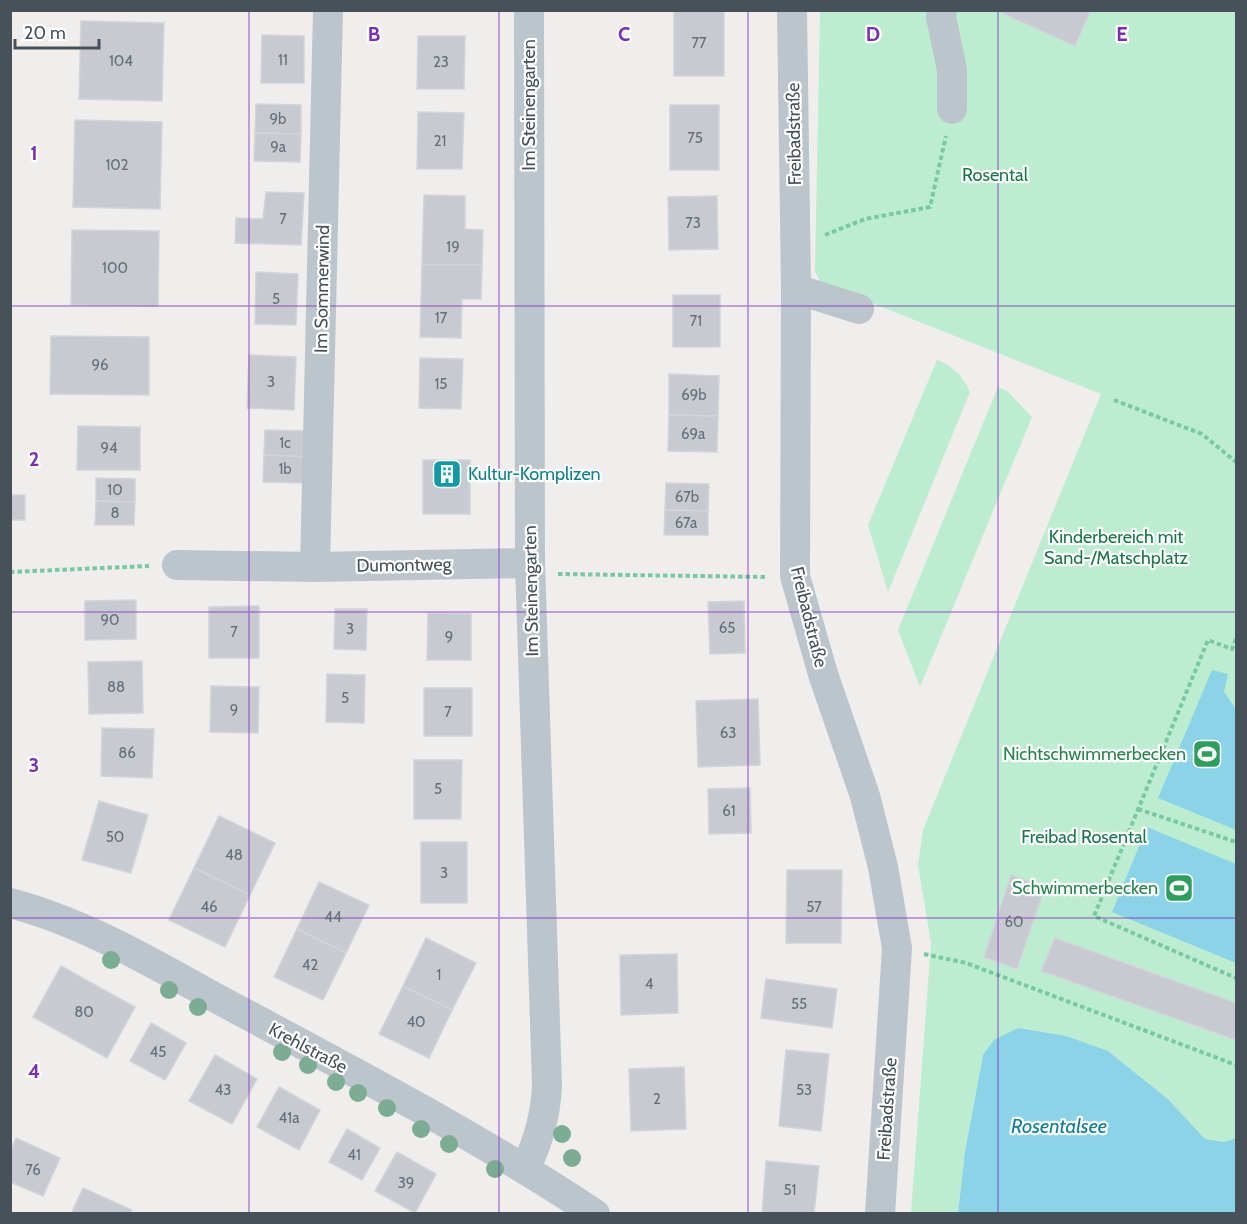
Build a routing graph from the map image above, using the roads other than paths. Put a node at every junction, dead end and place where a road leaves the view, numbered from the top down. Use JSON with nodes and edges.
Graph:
{"nodes":[{"id":1,"x":328,"y":10,"type":"edge"},
{"id":2,"x":529,"y":10,"type":"edge"},
{"id":3,"x":792,"y":10,"type":"edge"},
{"id":4,"x":942,"y":10,"type":"edge"},
{"id":5,"x":952,"y":109,"type":"road end"},
{"id":6,"x":796,"y":289,"type":"junction"},
{"id":7,"x":859,"y":309,"type":"dead end"},
{"id":8,"x":530,"y":563,"type":"junction"},
{"id":9,"x":177,"y":565,"type":"road end"},
{"id":10,"x":315,"y":567,"type":"junction"},
{"id":11,"x":10,"y":903,"type":"edge"},
{"id":12,"x":525,"y":1167,"type":"junction"},
{"id":13,"x":595,"y":1214,"type":"edge"},
{"id":14,"x":880,"y":1214,"type":"edge"}],
"edges":[{"from":1,"to":10,"type":"street","name":"Im Sommerwind"},
{"from":2,"to":8,"type":"street","name":"Im Steinengarten"},
{"from":3,"to":6,"type":"street","name":"Freibadstraße"},
{"from":4,"to":5,"type":"street"},
{"from":6,"to":7,"type":"street"},
{"from":6,"to":14,"type":"street","name":"Freibadstraße"},
{"from":8,"to":10,"type":"street","name":"Dumontweg"},
{"from":8,"to":12,"type":"street","name":"Im Steinengarten"},
{"from":9,"to":10,"type":"street","name":"Dumontweg"},
{"from":11,"to":12,"type":"street","name":"Krehlstraße"},
{"from":12,"to":13,"type":"street","name":"Krehlstraße"}]}
